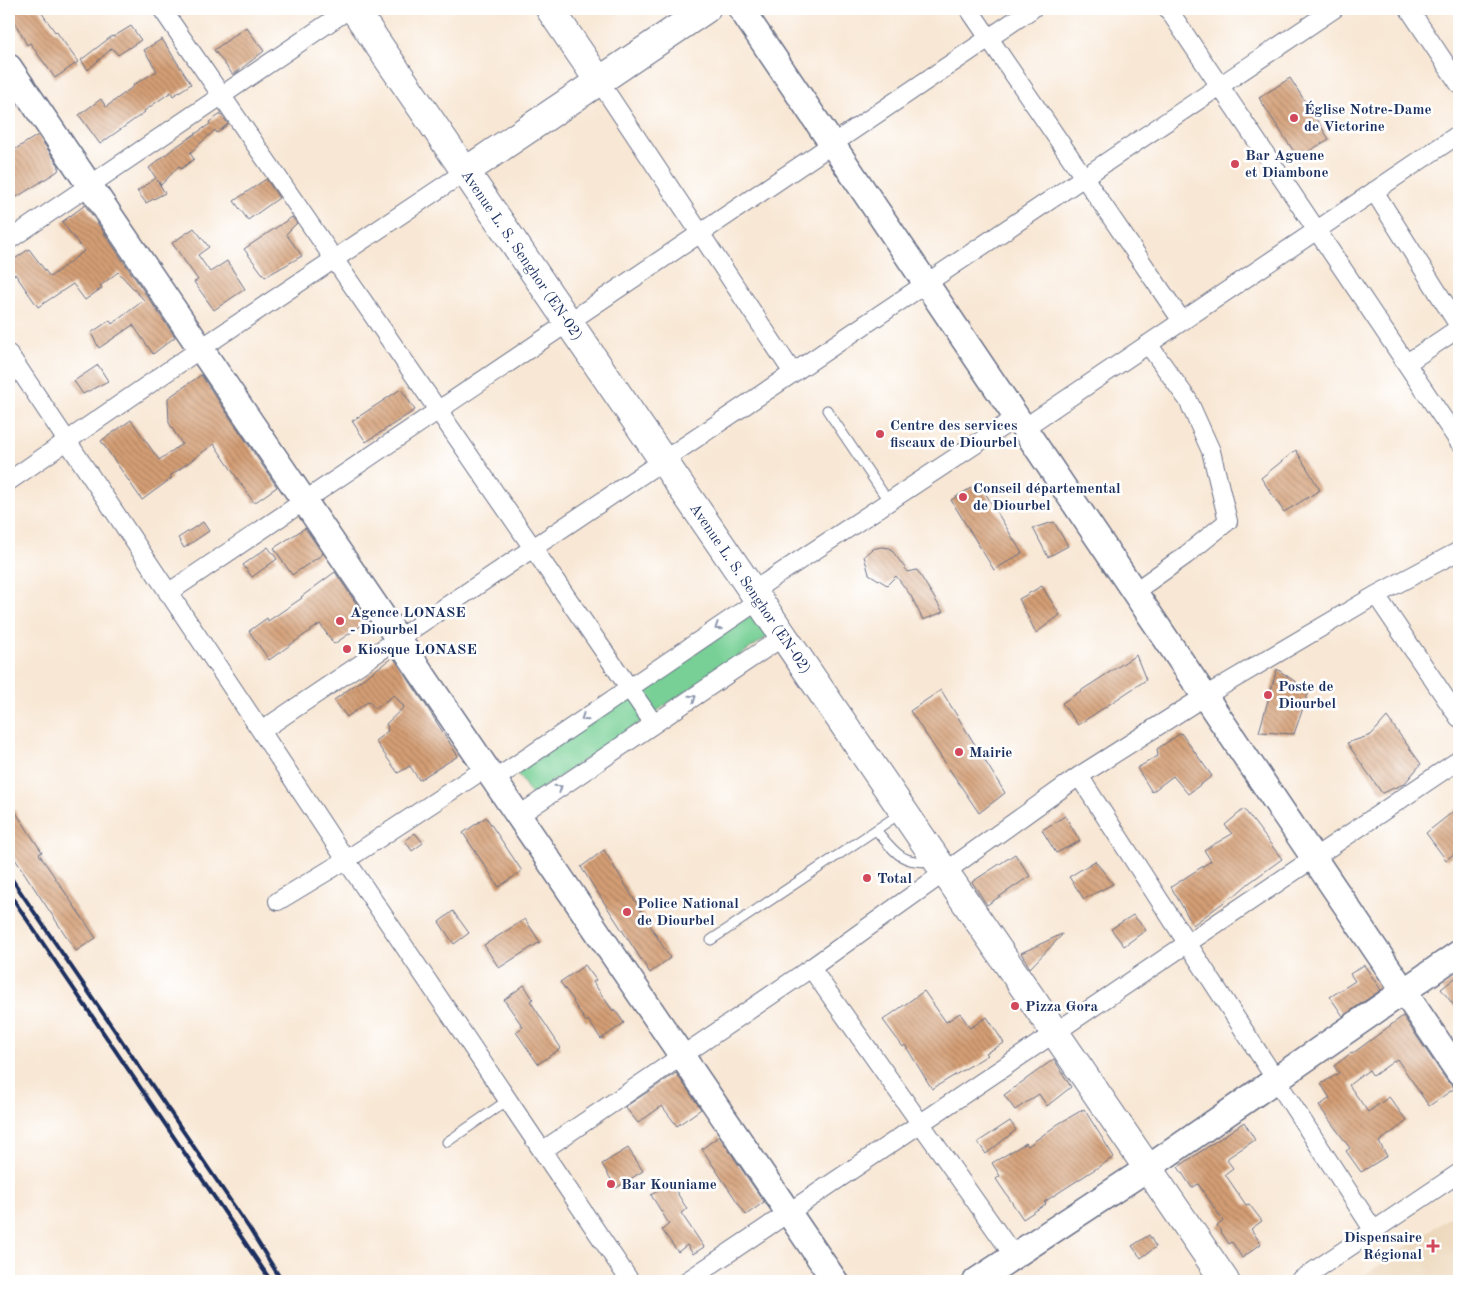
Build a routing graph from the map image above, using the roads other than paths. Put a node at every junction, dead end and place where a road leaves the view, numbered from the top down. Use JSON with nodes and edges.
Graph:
{"nodes":[{"id":1,"x":162,"y":9,"type":"edge"},
{"id":2,"x":349,"y":9,"type":"edge"},
{"id":3,"x":354,"y":9,"type":"edge"},
{"id":4,"x":550,"y":9,"type":"edge"},
{"id":5,"x":706,"y":9,"type":"edge"},
{"id":6,"x":741,"y":9,"type":"edge"},
{"id":7,"x":969,"y":9,"type":"edge"},
{"id":8,"x":1032,"y":9,"type":"edge"},
{"id":9,"x":1168,"y":9,"type":"edge"},
{"id":10,"x":1334,"y":9,"type":"edge"},
{"id":11,"x":1409,"y":9,"type":"edge"},
{"id":12,"x":989,"y":38,"type":"junction"},
{"id":13,"x":9,"y":67,"type":"edge"},
{"id":14,"x":599,"y":81,"type":"junction"},
{"id":15,"x":1459,"y":84,"type":"edge"},
{"id":16,"x":1219,"y":86,"type":"junction"},
{"id":17,"x":222,"y":96,"type":"junction"},
{"id":18,"x":1459,"y":134,"type":"edge"},
{"id":19,"x":832,"y":144,"type":"junction"},
{"id":20,"x":466,"y":171,"type":"junction"},
{"id":21,"x":1084,"y":177,"type":"junction"},
{"id":22,"x":90,"y":186,"type":"junction"},
{"id":23,"x":1374,"y":191,"type":"junction"},
{"id":24,"x":1317,"y":230,"type":"junction"},
{"id":25,"x":700,"y":233,"type":"junction"},
{"id":26,"x":9,"y":240,"type":"edge"},
{"id":27,"x":334,"y":258,"type":"junction"},
{"id":28,"x":926,"y":283,"type":"junction"},
{"id":29,"x":1182,"y":321,"type":"junction"},
{"id":30,"x":569,"y":322,"type":"junction"},
{"id":31,"x":1459,"y":327,"type":"edge"},
{"id":32,"x":1148,"y":344,"type":"junction"},
{"id":33,"x":200,"y":348,"type":"junction"},
{"id":34,"x":9,"y":354,"type":"edge"},
{"id":35,"x":1406,"y":363,"type":"junction"},
{"id":36,"x":793,"y":373,"type":"junction"},
{"id":37,"x":438,"y":410,"type":"junction"},
{"id":38,"x":827,"y":410,"type":"dead end"},
{"id":39,"x":1020,"y":423,"type":"junction"},
{"id":40,"x":67,"y":441,"type":"junction"},
{"id":41,"x":1459,"y":442,"type":"edge"},
{"id":42,"x":663,"y":460,"type":"junction"},
{"id":43,"x":9,"y":481,"type":"edge"},
{"id":44,"x":304,"y":501,"type":"junction"},
{"id":45,"x":889,"y":502,"type":"junction"},
{"id":46,"x":533,"y":548,"type":"junction"},
{"id":47,"x":1459,"y":551,"type":"edge"},
{"id":48,"x":1134,"y":592,"type":"junction"},
{"id":49,"x":168,"y":593,"type":"junction"},
{"id":50,"x":1376,"y":595,"type":"junction"},
{"id":51,"x":756,"y":596,"type":"junction"},
{"id":52,"x":784,"y":636,"type":"junction"},
{"id":53,"x":398,"y":639,"type":"junction"},
{"id":54,"x":629,"y":687,"type":"junction"},
{"id":55,"x":1205,"y":696,"type":"junction"},
{"id":56,"x":1459,"y":718,"type":"edge"},
{"id":57,"x":654,"y":724,"type":"junction"},
{"id":58,"x":261,"y":731,"type":"junction"},
{"id":59,"x":1459,"y":760,"type":"edge"},
{"id":60,"x":490,"y":774,"type":"junction"},
{"id":61,"x":1079,"y":776,"type":"junction"},
{"id":62,"x":904,"y":811,"type":"junction"},
{"id":63,"x":518,"y":816,"type":"junction"},
{"id":64,"x":876,"y":830,"type":"junction"},
{"id":65,"x":1314,"y":858,"type":"junction"},
{"id":66,"x":346,"y":860,"type":"junction"},
{"id":67,"x":941,"y":866,"type":"junction"},
{"id":68,"x":278,"y":901,"type":"dead end"},
{"id":69,"x":711,"y":940,"type":"dead end"},
{"id":70,"x":1188,"y":943,"type":"junction"},
{"id":71,"x":1459,"y":953,"type":"edge"},
{"id":72,"x":811,"y":968,"type":"junction"},
{"id":73,"x":1404,"y":991,"type":"junction"},
{"id":74,"x":1055,"y":1033,"type":"junction"},
{"id":75,"x":682,"y":1056,"type":"junction"},
{"id":76,"x":1459,"y":1072,"type":"edge"},
{"id":77,"x":1276,"y":1079,"type":"junction"},
{"id":78,"x":508,"y":1100,"type":"junction"},
{"id":79,"x":921,"y":1124,"type":"junction"},
{"id":80,"x":447,"y":1142,"type":"dead end"},
{"id":81,"x":542,"y":1151,"type":"junction"},
{"id":82,"x":1148,"y":1168,"type":"junction"},
{"id":83,"x":1459,"y":1173,"type":"edge"},
{"id":84,"x":788,"y":1213,"type":"junction"},
{"id":85,"x":1374,"y":1231,"type":"junction"},
{"id":86,"x":1014,"y":1256,"type":"junction"},
{"id":87,"x":630,"y":1281,"type":"edge"},
{"id":88,"x":687,"y":1281,"type":"edge"},
{"id":89,"x":835,"y":1281,"type":"edge"},
{"id":90,"x":976,"y":1281,"type":"edge"},
{"id":91,"x":1225,"y":1281,"type":"edge"},
{"id":92,"x":1299,"y":1281,"type":"edge"}],
"edges":[{"from":1,"to":17,"type":"street"},
{"from":2,"to":17,"type":"street"},
{"from":3,"to":20,"type":"main road","name":"Avenue L. S. Senghor (EN-02)"},
{"from":4,"to":14,"type":"main road"},
{"from":5,"to":14,"type":"main road"},
{"from":6,"to":19,"type":"street"},
{"from":7,"to":12,"type":"street"},
{"from":8,"to":12,"type":"street"},
{"from":9,"to":16,"type":"street"},
{"from":10,"to":16,"type":"street"},
{"from":11,"to":15,"type":"street"},
{"from":12,"to":19,"type":"street"},
{"from":12,"to":21,"type":"street"},
{"from":13,"to":22,"type":"street"},
{"from":14,"to":20,"type":"main road"},
{"from":14,"to":25,"type":"street"},
{"from":16,"to":21,"type":"street"},
{"from":16,"to":24,"type":"street"},
{"from":17,"to":22,"type":"street"},
{"from":17,"to":27,"type":"street"},
{"from":18,"to":23,"type":"street"},
{"from":19,"to":25,"type":"street"},
{"from":19,"to":28,"type":"street"},
{"from":20,"to":27,"type":"street"},
{"from":20,"to":30,"type":"main road","name":"Avenue L. S. Senghor (EN-02)"},
{"from":21,"to":28,"type":"street"},
{"from":21,"to":29,"type":"street"},
{"from":22,"to":26,"type":"street"},
{"from":22,"to":33,"type":"street"},
{"from":23,"to":24,"type":"street"},
{"from":23,"to":31,"type":"street"},
{"from":24,"to":29,"type":"street"},
{"from":24,"to":35,"type":"street"},
{"from":25,"to":30,"type":"street"},
{"from":25,"to":36,"type":"street"},
{"from":27,"to":33,"type":"street"},
{"from":27,"to":37,"type":"street"},
{"from":28,"to":36,"type":"street"},
{"from":28,"to":39,"type":"street"},
{"from":29,"to":32,"type":"street"},
{"from":30,"to":37,"type":"street"},
{"from":30,"to":42,"type":"main road","name":"Avenue L. S. Senghor (EN-02)"},
{"from":31,"to":35,"type":"street"},
{"from":32,"to":39,"type":"street"},
{"from":32,"to":48,"type":"street"},
{"from":33,"to":40,"type":"street"},
{"from":33,"to":44,"type":"street"},
{"from":34,"to":40,"type":"street"},
{"from":35,"to":41,"type":"street"},
{"from":36,"to":42,"type":"street"},
{"from":37,"to":44,"type":"street"},
{"from":37,"to":46,"type":"street"},
{"from":38,"to":45,"type":"lane"},
{"from":39,"to":45,"type":"street"},
{"from":39,"to":48,"type":"street"},
{"from":40,"to":43,"type":"street"},
{"from":40,"to":49,"type":"street"},
{"from":42,"to":46,"type":"street"},
{"from":42,"to":51,"type":"main road","name":"Avenue L. S. Senghor (EN-02)"},
{"from":44,"to":49,"type":"street"},
{"from":44,"to":53,"type":"street"},
{"from":45,"to":51,"type":"street"},
{"from":46,"to":53,"type":"street"},
{"from":46,"to":54,"type":"street"},
{"from":47,"to":50,"type":"street"},
{"from":48,"to":55,"type":"street"},
{"from":49,"to":58,"type":"street"},
{"from":50,"to":55,"type":"street"},
{"from":50,"to":56,"type":"street"},
{"from":51,"to":52,"type":"main road","name":"Avenue L. S. Senghor (EN-02)"},
{"from":51,"to":54,"type":"street","one_way":true},
{"from":57,"to":52,"type":"street","one_way":true},
{"from":52,"to":62,"type":"main road","name":"Avenue L. S. Senghor (EN-02)"},
{"from":53,"to":58,"type":"street"},
{"from":53,"to":60,"type":"street"},
{"from":54,"to":57,"type":"street"},
{"from":54,"to":60,"type":"street","one_way":true},
{"from":55,"to":61,"type":"street"},
{"from":55,"to":65,"type":"street"},
{"from":63,"to":57,"type":"street","one_way":true},
{"from":58,"to":66,"type":"street"},
{"from":59,"to":65,"type":"street"},
{"from":60,"to":63,"type":"street"},
{"from":60,"to":66,"type":"street"},
{"from":61,"to":67,"type":"street"},
{"from":61,"to":70,"type":"street"},
{"from":62,"to":64,"type":"lane"},
{"from":62,"to":67,"type":"main road","name":"Avenue L. S. Senghor (EN-02)"},
{"from":63,"to":75,"type":"street"},
{"from":64,"to":67,"type":"lane"},
{"from":64,"to":69,"type":"lane"},
{"from":65,"to":70,"type":"street"},
{"from":65,"to":73,"type":"street"},
{"from":66,"to":68,"type":"street"},
{"from":66,"to":78,"type":"street"},
{"from":67,"to":72,"type":"street"},
{"from":67,"to":74,"type":"main road","name":"Avenue L. S. Senghor (EN-02)"},
{"from":70,"to":74,"type":"street"},
{"from":70,"to":77,"type":"street"},
{"from":71,"to":73,"type":"street"},
{"from":72,"to":75,"type":"street"},
{"from":72,"to":79,"type":"street"},
{"from":73,"to":76,"type":"street"},
{"from":73,"to":77,"type":"street"},
{"from":74,"to":79,"type":"street"},
{"from":74,"to":82,"type":"main road","name":"Avenue L. S. Senghor (EN-02)"},
{"from":75,"to":81,"type":"street"},
{"from":75,"to":84,"type":"street"},
{"from":77,"to":82,"type":"street"},
{"from":77,"to":85,"type":"street"},
{"from":78,"to":80,"type":"lane"},
{"from":78,"to":81,"type":"street"},
{"from":79,"to":84,"type":"street"},
{"from":79,"to":86,"type":"street"},
{"from":81,"to":87,"type":"street"},
{"from":82,"to":86,"type":"street"},
{"from":82,"to":91,"type":"main road","name":"Avenue L. S. Senghor (EN-02)"},
{"from":83,"to":85,"type":"street"},
{"from":84,"to":88,"type":"street"},
{"from":84,"to":89,"type":"street"},
{"from":85,"to":92,"type":"street"},
{"from":86,"to":90,"type":"street"}]}
